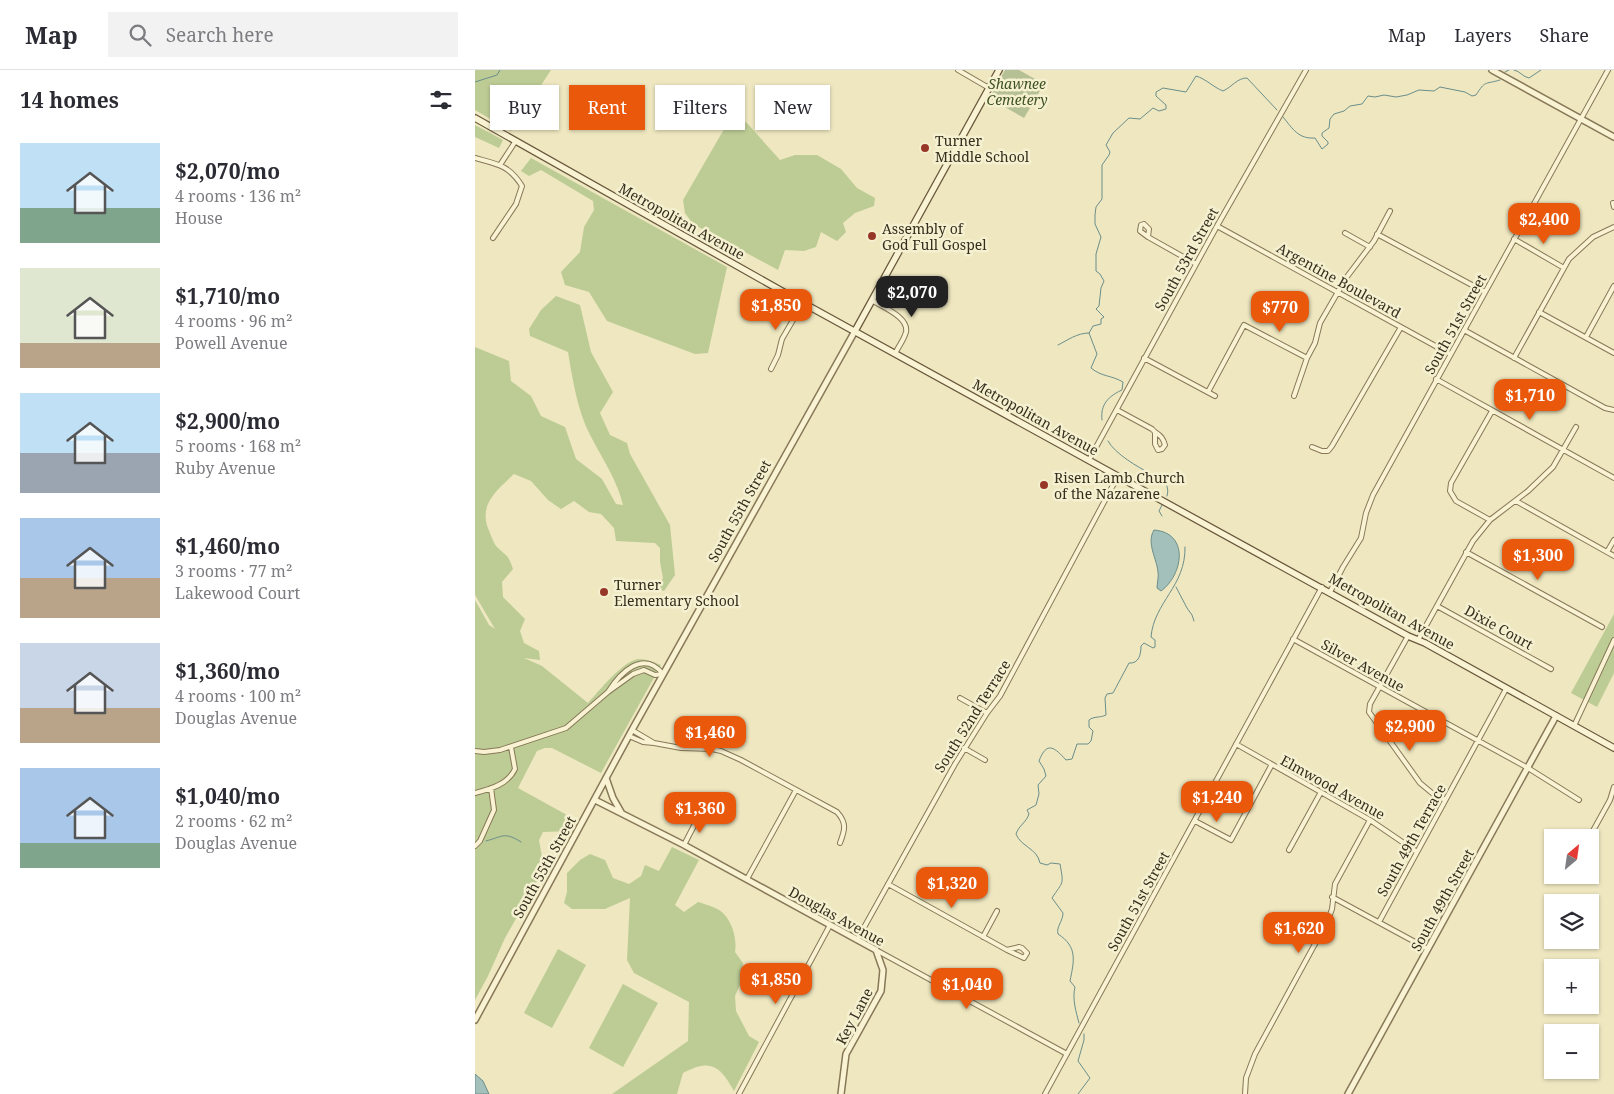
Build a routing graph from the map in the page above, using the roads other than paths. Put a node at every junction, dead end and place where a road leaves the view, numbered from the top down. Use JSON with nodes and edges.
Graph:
{"nodes":[{"id":1,"x":958,"y":70,"type":"edge"},
{"id":2,"x":999,"y":70,"type":"edge"},
{"id":3,"x":1306,"y":70,"type":"edge"},
{"id":4,"x":1492,"y":70,"type":"edge"},
{"id":5,"x":1608,"y":70,"type":"edge"},
{"id":6,"x":989,"y":88,"type":"junction"},
{"id":7,"x":475,"y":118,"type":"edge"},
{"id":8,"x":1581,"y":119,"type":"junction"},
{"id":9,"x":1614,"y":137,"type":"edge"},
{"id":10,"x":515,"y":142,"type":"junction"},
{"id":11,"x":475,"y":158,"type":"edge"},
{"id":12,"x":500,"y":165,"type":"junction"},
{"id":13,"x":1389,"y":211,"type":"dead end"},
{"id":14,"x":1217,"y":226,"type":"junction"},
{"id":15,"x":1614,"y":227,"type":"edge"},
{"id":16,"x":1345,"y":234,"type":"dead end"},
{"id":17,"x":1377,"y":234,"type":"junction"},
{"id":18,"x":1148,"y":237,"type":"dead end"},
{"id":19,"x":493,"y":238,"type":"dead end"},
{"id":20,"x":1515,"y":239,"type":"junction"},
{"id":21,"x":1370,"y":247,"type":"junction"},
{"id":22,"x":1197,"y":264,"type":"junction"},
{"id":23,"x":1564,"y":268,"type":"junction"},
{"id":24,"x":1614,"y":286,"type":"edge"},
{"id":25,"x":1338,"y":291,"type":"junction"},
{"id":26,"x":1485,"y":292,"type":"junction"},
{"id":27,"x":872,"y":300,"type":"junction"},
{"id":28,"x":803,"y":303,"type":"junction"},
{"id":29,"x":1539,"y":312,"type":"junction"},
{"id":30,"x":1401,"y":327,"type":"junction"},
{"id":31,"x":1464,"y":330,"type":"junction"},
{"id":32,"x":855,"y":331,"type":"junction"},
{"id":33,"x":1585,"y":337,"type":"junction"},
{"id":34,"x":1614,"y":352,"type":"edge"},
{"id":35,"x":895,"y":354,"type":"junction"},
{"id":36,"x":1450,"y":354,"type":"junction"},
{"id":37,"x":1144,"y":358,"type":"junction"},
{"id":38,"x":1307,"y":358,"type":"junction"},
{"id":39,"x":1514,"y":358,"type":"junction"},
{"id":40,"x":771,"y":369,"type":"dead end"},
{"id":41,"x":1437,"y":379,"type":"junction"},
{"id":42,"x":1208,"y":392,"type":"junction"},
{"id":43,"x":1215,"y":396,"type":"dead end"},
{"id":44,"x":1294,"y":396,"type":"dead end"},
{"id":45,"x":1117,"y":410,"type":"junction"},
{"id":46,"x":1492,"y":410,"type":"junction"},
{"id":47,"x":1614,"y":410,"type":"edge"},
{"id":48,"x":1577,"y":427,"type":"dead end"},
{"id":49,"x":1155,"y":432,"type":"dead end"},
{"id":50,"x":1312,"y":447,"type":"dead end"},
{"id":51,"x":1564,"y":451,"type":"junction"},
{"id":52,"x":1089,"y":460,"type":"junction"},
{"id":53,"x":1118,"y":476,"type":"junction"},
{"id":54,"x":1614,"y":478,"type":"edge"},
{"id":55,"x":1516,"y":501,"type":"junction"},
{"id":56,"x":1490,"y":520,"type":"junction"},
{"id":57,"x":1614,"y":540,"type":"edge"},
{"id":58,"x":1466,"y":552,"type":"junction"},
{"id":59,"x":1607,"y":552,"type":"junction"},
{"id":60,"x":1614,"y":556,"type":"edge"},
{"id":61,"x":1322,"y":587,"type":"junction"},
{"id":62,"x":1330,"y":592,"type":"junction"},
{"id":63,"x":1437,"y":606,"type":"junction"},
{"id":64,"x":1602,"y":627,"type":"dead end"},
{"id":65,"x":1408,"y":636,"type":"junction"},
{"id":66,"x":1293,"y":639,"type":"junction"},
{"id":67,"x":1418,"y":640,"type":"junction"},
{"id":68,"x":1614,"y":640,"type":"edge"},
{"id":69,"x":1551,"y":669,"type":"dead end"},
{"id":70,"x":663,"y":674,"type":"junction"},
{"id":71,"x":1380,"y":687,"type":"junction"},
{"id":72,"x":1506,"y":690,"type":"junction"},
{"id":73,"x":608,"y":692,"type":"junction"},
{"id":74,"x":960,"y":698,"type":"dead end"},
{"id":75,"x":987,"y":712,"type":"junction"},
{"id":76,"x":1556,"y":716,"type":"junction"},
{"id":77,"x":1574,"y":726,"type":"junction"},
{"id":78,"x":630,"y":733,"type":"junction"},
{"id":79,"x":1478,"y":740,"type":"junction"},
{"id":80,"x":1236,"y":744,"type":"junction"},
{"id":81,"x":511,"y":747,"type":"junction"},
{"id":82,"x":964,"y":748,"type":"junction"},
{"id":83,"x":1614,"y":748,"type":"edge"},
{"id":84,"x":475,"y":751,"type":"edge"},
{"id":85,"x":985,"y":760,"type":"dead end"},
{"id":86,"x":1271,"y":766,"type":"junction"},
{"id":87,"x":1528,"y":768,"type":"junction"},
{"id":88,"x":606,"y":778,"type":"junction"},
{"id":89,"x":1614,"y":786,"type":"edge"},
{"id":90,"x":491,"y":788,"type":"junction"},
{"id":91,"x":796,"y":790,"type":"junction"},
{"id":92,"x":1321,"y":792,"type":"junction"},
{"id":93,"x":475,"y":793,"type":"edge"},
{"id":94,"x":595,"y":800,"type":"junction"},
{"id":95,"x":1445,"y":800,"type":"junction"},
{"id":96,"x":1579,"y":800,"type":"dead end"},
{"id":97,"x":621,"y":813,"type":"junction"},
{"id":98,"x":700,"y":814,"type":"dead end"},
{"id":99,"x":1370,"y":820,"type":"junction"},
{"id":100,"x":1195,"y":821,"type":"junction"},
{"id":101,"x":1594,"y":829,"type":"edge"},
{"id":102,"x":840,"y":843,"type":"dead end"},
{"id":103,"x":684,"y":845,"type":"junction"},
{"id":104,"x":475,"y":846,"type":"edge"},
{"id":105,"x":1289,"y":850,"type":"dead end"},
{"id":106,"x":1417,"y":852,"type":"junction"},
{"id":107,"x":747,"y":879,"type":"junction"},
{"id":108,"x":888,"y":884,"type":"junction"},
{"id":109,"x":1332,"y":897,"type":"junction"},
{"id":110,"x":997,"y":910,"type":"dead end"},
{"id":111,"x":1379,"y":922,"type":"junction"},
{"id":112,"x":831,"y":925,"type":"junction"},
{"id":113,"x":983,"y":937,"type":"junction"},
{"id":114,"x":857,"y":940,"type":"junction"},
{"id":115,"x":1428,"y":949,"type":"junction"},
{"id":116,"x":876,"y":950,"type":"junction"},
{"id":117,"x":1007,"y":950,"type":"junction"},
{"id":118,"x":475,"y":1020,"type":"edge"},
{"id":119,"x":1067,"y":1054,"type":"junction"},
{"id":120,"x":739,"y":1094,"type":"edge"},
{"id":121,"x":841,"y":1094,"type":"edge"},
{"id":122,"x":1045,"y":1094,"type":"edge"},
{"id":123,"x":1245,"y":1094,"type":"edge"},
{"id":124,"x":1348,"y":1094,"type":"edge"}],
"edges":[{"from":1,"to":6,"type":"street"},
{"from":2,"to":6,"type":"main road","name":"South 55th Street"},
{"from":3,"to":14,"type":"street","name":"South 53rd Street"},
{"from":4,"to":8,"type":"street"},
{"from":5,"to":8,"type":"street","name":"South 51st Street"},
{"from":6,"to":27,"type":"main road","name":"South 55th Street"},
{"from":7,"to":10,"type":"main road","name":"Metropolitan Avenue"},
{"from":8,"to":9,"type":"street"},
{"from":8,"to":20,"type":"street","name":"South 51st Street"},
{"from":10,"to":12,"type":"street"},
{"from":10,"to":28,"type":"main road","name":"Metropolitan Avenue"},
{"from":11,"to":12,"type":"street"},
{"from":12,"to":19,"type":"street"},
{"from":13,"to":17,"type":"street"},
{"from":14,"to":22,"type":"street","name":"South 53rd Street"},
{"from":14,"to":25,"type":"street","name":"Argentine Boulevard"},
{"from":15,"to":23,"type":"street"},
{"from":16,"to":21,"type":"street"},
{"from":17,"to":21,"type":"street"},
{"from":17,"to":26,"type":"street"},
{"from":18,"to":22,"type":"street"},
{"from":20,"to":23,"type":"street"},
{"from":20,"to":26,"type":"street","name":"South 51st Street"},
{"from":21,"to":25,"type":"street"},
{"from":22,"to":37,"type":"street","name":"South 53rd Street"},
{"from":23,"to":29,"type":"street"},
{"from":24,"to":33,"type":"street"},
{"from":25,"to":30,"type":"street","name":"Argentine Boulevard"},
{"from":25,"to":38,"type":"street"},
{"from":26,"to":31,"type":"street","name":"South 51st Street"},
{"from":27,"to":32,"type":"main road","name":"South 55th Street"},
{"from":27,"to":35,"type":"street"},
{"from":28,"to":32,"type":"main road","name":"Metropolitan Avenue"},
{"from":28,"to":40,"type":"street"},
{"from":29,"to":33,"type":"street"},
{"from":29,"to":39,"type":"street"},
{"from":30,"to":36,"type":"street","name":"Argentine Boulevard"},
{"from":30,"to":50,"type":"street"},
{"from":31,"to":36,"type":"street","name":"South 51st Street"},
{"from":31,"to":39,"type":"street"},
{"from":32,"to":35,"type":"main road","name":"Metropolitan Avenue"},
{"from":32,"to":70,"type":"street","name":"South 55th Street"},
{"from":33,"to":34,"type":"street"},
{"from":35,"to":52,"type":"main road","name":"Metropolitan Avenue"},
{"from":36,"to":41,"type":"street","name":"South 51st Street"},
{"from":37,"to":42,"type":"street"},
{"from":37,"to":45,"type":"street","name":"South 53rd Street"},
{"from":38,"to":42,"type":"street"},
{"from":38,"to":44,"type":"street"},
{"from":39,"to":47,"type":"street"},
{"from":41,"to":46,"type":"street"},
{"from":41,"to":62,"type":"street","name":"South 51st Street"},
{"from":42,"to":43,"type":"street"},
{"from":45,"to":49,"type":"street"},
{"from":45,"to":52,"type":"street","name":"South 53rd Street"},
{"from":46,"to":51,"type":"street"},
{"from":46,"to":56,"type":"street"},
{"from":48,"to":51,"type":"street"},
{"from":51,"to":54,"type":"street"},
{"from":51,"to":55,"type":"street"},
{"from":52,"to":53,"type":"main road","name":"Metropolitan Avenue"},
{"from":53,"to":61,"type":"main road","name":"Metropolitan Avenue"},
{"from":53,"to":75,"type":"street","name":"South 52nd Terrace"},
{"from":55,"to":56,"type":"street"},
{"from":55,"to":59,"type":"street"},
{"from":56,"to":58,"type":"street"},
{"from":57,"to":59,"type":"street"},
{"from":58,"to":63,"type":"street"},
{"from":58,"to":64,"type":"street"},
{"from":59,"to":60,"type":"street"},
{"from":61,"to":62,"type":"main road","name":"Metropolitan Avenue"},
{"from":61,"to":66,"type":"street","name":"South 51st Street"},
{"from":62,"to":65,"type":"main road","name":"Metropolitan Avenue"},
{"from":63,"to":67,"type":"street"},
{"from":63,"to":69,"type":"street","name":"Dixie Court"},
{"from":65,"to":67,"type":"main road","name":"Metropolitan Avenue"},
{"from":65,"to":71,"type":"street"},
{"from":66,"to":71,"type":"street","name":"Silver Avenue"},
{"from":66,"to":80,"type":"street","name":"South 51st Street"},
{"from":67,"to":72,"type":"main road","name":"Metropolitan Avenue"},
{"from":68,"to":77,"type":"street"},
{"from":70,"to":73,"type":"street"},
{"from":70,"to":73,"type":"street"},
{"from":70,"to":78,"type":"street","name":"South 55th Street"},
{"from":71,"to":79,"type":"street","name":"Silver Avenue"},
{"from":71,"to":95,"type":"street"},
{"from":72,"to":76,"type":"main road","name":"Metropolitan Avenue"},
{"from":72,"to":79,"type":"street","name":"South 49th Terrace"},
{"from":73,"to":81,"type":"street"},
{"from":74,"to":75,"type":"street"},
{"from":75,"to":82,"type":"street","name":"South 52nd Terrace"},
{"from":76,"to":77,"type":"main road","name":"Metropolitan Avenue"},
{"from":76,"to":87,"type":"street","name":"South 49th Street"},
{"from":77,"to":83,"type":"main road","name":"Metropolitan Avenue"},
{"from":78,"to":88,"type":"street","name":"South 55th Street"},
{"from":78,"to":91,"type":"street"},
{"from":79,"to":87,"type":"street","name":"Silver Avenue"},
{"from":79,"to":95,"type":"street","name":"South 49th Terrace"},
{"from":80,"to":86,"type":"street","name":"Elmwood Avenue"},
{"from":80,"to":100,"type":"street","name":"South 51st Street"},
{"from":81,"to":84,"type":"street"},
{"from":81,"to":90,"type":"street"},
{"from":82,"to":85,"type":"street"},
{"from":82,"to":108,"type":"street","name":"South 52nd Terrace"},
{"from":86,"to":92,"type":"street","name":"Elmwood Avenue"},
{"from":86,"to":100,"type":"street"},
{"from":87,"to":96,"type":"street","name":"Silver Avenue"},
{"from":87,"to":115,"type":"street","name":"South 49th Street"},
{"from":88,"to":94,"type":"street","name":"South 55th Street"},
{"from":88,"to":97,"type":"street"},
{"from":89,"to":101,"type":"street"},
{"from":90,"to":93,"type":"street"},
{"from":90,"to":104,"type":"street"},
{"from":91,"to":102,"type":"street"},
{"from":91,"to":107,"type":"street"},
{"from":92,"to":99,"type":"street","name":"Elmwood Avenue"},
{"from":92,"to":105,"type":"street"},
{"from":94,"to":97,"type":"street","name":"Douglas Avenue"},
{"from":94,"to":118,"type":"street","name":"South 55th Street"},
{"from":95,"to":106,"type":"street","name":"South 49th Terrace"},
{"from":97,"to":103,"type":"street","name":"Douglas Avenue"},
{"from":98,"to":103,"type":"street"},
{"from":99,"to":106,"type":"street","name":"Elmwood Avenue"},
{"from":99,"to":109,"type":"street"},
{"from":100,"to":119,"type":"street","name":"South 51st Street"},
{"from":103,"to":107,"type":"street","name":"Douglas Avenue"},
{"from":106,"to":111,"type":"street","name":"South 49th Terrace"},
{"from":107,"to":112,"type":"street","name":"Douglas Avenue"},
{"from":108,"to":113,"type":"street"},
{"from":108,"to":114,"type":"street","name":"South 52nd Terrace"},
{"from":109,"to":111,"type":"street"},
{"from":109,"to":123,"type":"street"},
{"from":110,"to":113,"type":"street"},
{"from":111,"to":115,"type":"street"},
{"from":112,"to":114,"type":"street","name":"Douglas Avenue"},
{"from":112,"to":120,"type":"street"},
{"from":113,"to":117,"type":"street"},
{"from":114,"to":116,"type":"street","name":"Douglas Avenue"},
{"from":115,"to":124,"type":"street","name":"South 49th Street"},
{"from":116,"to":119,"type":"street","name":"Douglas Avenue"},
{"from":116,"to":121,"type":"street","name":"Key Lane"},
{"from":117,"to":117,"type":"street"},
{"from":119,"to":122,"type":"street","name":"South 51st Street"}]}
